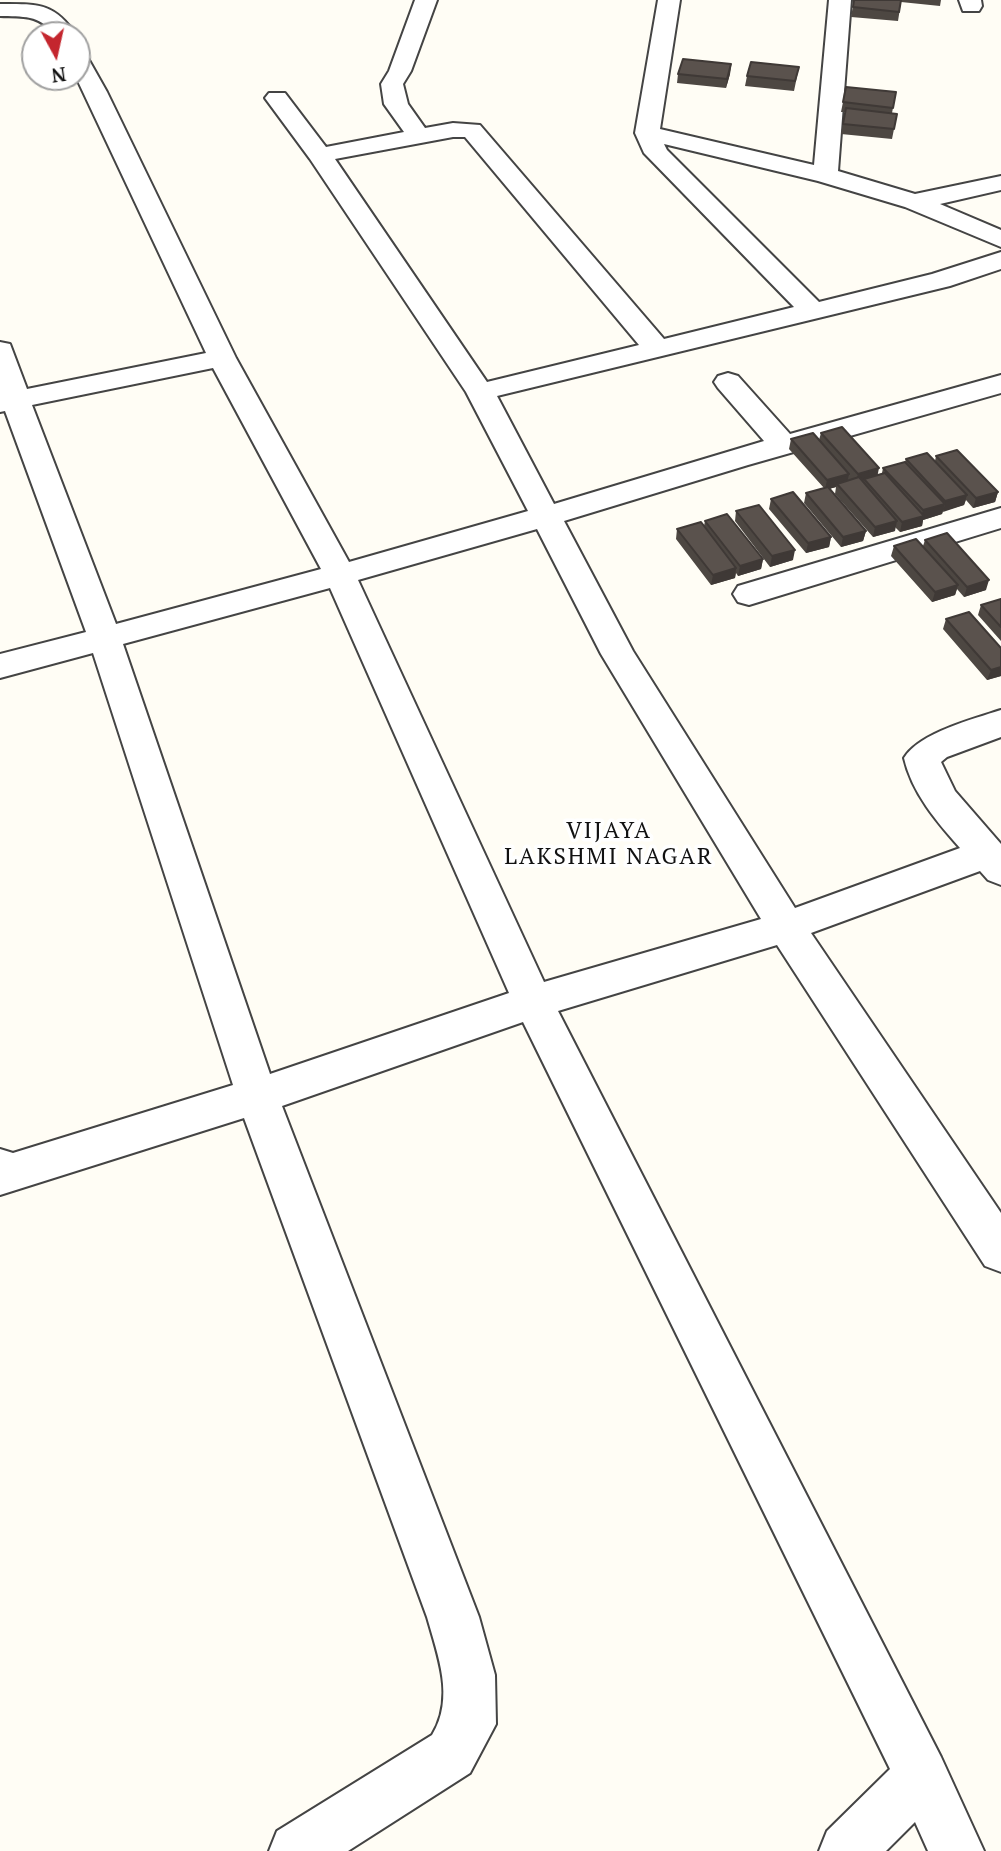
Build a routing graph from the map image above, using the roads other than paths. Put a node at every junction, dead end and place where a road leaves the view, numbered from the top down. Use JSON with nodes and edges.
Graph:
{"nodes":[{"id":1,"x":426,"y":0,"type":"edge"},
{"id":2,"x":669,"y":0,"type":"edge"},
{"id":3,"x":840,"y":0,"type":"edge"},
{"id":4,"x":44,"y":6,"type":"edge"},
{"id":5,"x":0,"y":10,"type":"edge"},
{"id":6,"x":57,"y":21,"type":"edge"},
{"id":7,"x":91,"y":83,"type":"edge"},
{"id":8,"x":277,"y":98,"type":"dead end"},
{"id":9,"x":647,"y":133,"type":"junction"},
{"id":10,"x":419,"y":136,"type":"junction"},
{"id":11,"x":320,"y":155,"type":"junction"},
{"id":12,"x":825,"y":175,"type":"junction"},
{"id":13,"x":1001,"y":183,"type":"edge"},
{"id":14,"x":914,"y":202,"type":"junction"},
{"id":15,"x":1001,"y":239,"type":"edge"},
{"id":16,"x":1001,"y":260,"type":"edge"},
{"id":17,"x":811,"y":309,"type":"junction"},
{"id":18,"x":0,"y":350,"type":"edge"},
{"id":19,"x":658,"y":350,"type":"junction"},
{"id":20,"x":222,"y":358,"type":"junction"},
{"id":21,"x":728,"y":382,"type":"dead end"},
{"id":22,"x":480,"y":392,"type":"junction"},
{"id":23,"x":994,"y":395,"type":"edge"},
{"id":24,"x":8,"y":401,"type":"edge"},
{"id":25,"x":785,"y":446,"type":"junction"},
{"id":26,"x":547,"y":516,"type":"junction"},
{"id":27,"x":1001,"y":517,"type":"edge"},
{"id":28,"x":340,"y":575,"type":"junction"},
{"id":29,"x":749,"y":594,"type":"dead end"},
{"id":30,"x":104,"y":636,"type":"junction"},
{"id":31,"x":0,"y":666,"type":"edge"},
{"id":32,"x":1001,"y":723,"type":"edge"},
{"id":33,"x":994,"y":862,"type":"edge"},
{"id":34,"x":786,"y":927,"type":"junction"},
{"id":35,"x":533,"y":1002,"type":"junction"},
{"id":36,"x":257,"y":1097,"type":"junction"},
{"id":37,"x":1,"y":1174,"type":"edge"},
{"id":38,"x":1001,"y":1251,"type":"edge"},
{"id":39,"x":922,"y":1776,"type":"junction"},
{"id":40,"x":297,"y":1851,"type":"edge"},
{"id":41,"x":847,"y":1851,"type":"edge"},
{"id":42,"x":956,"y":1851,"type":"edge"}],
"edges":[{"from":1,"to":10,"type":"street"},
{"from":2,"to":9,"type":"street"},
{"from":3,"to":12,"type":"street"},
{"from":4,"to":5,"type":"street"},
{"from":4,"to":6,"type":"street"},
{"from":7,"to":20,"type":"street"},
{"from":8,"to":11,"type":"street"},
{"from":9,"to":12,"type":"street"},
{"from":9,"to":17,"type":"street"},
{"from":10,"to":11,"type":"street"},
{"from":10,"to":19,"type":"street"},
{"from":11,"to":22,"type":"street"},
{"from":12,"to":14,"type":"street"},
{"from":13,"to":14,"type":"street"},
{"from":14,"to":15,"type":"street"},
{"from":16,"to":17,"type":"street"},
{"from":17,"to":19,"type":"street"},
{"from":18,"to":24,"type":"street"},
{"from":19,"to":22,"type":"street"},
{"from":20,"to":24,"type":"street"},
{"from":20,"to":28,"type":"street"},
{"from":21,"to":25,"type":"street"},
{"from":22,"to":26,"type":"street"},
{"from":23,"to":25,"type":"street"},
{"from":24,"to":30,"type":"street"},
{"from":25,"to":26,"type":"street"},
{"from":26,"to":28,"type":"street"},
{"from":26,"to":34,"type":"street"},
{"from":27,"to":29,"type":"street"},
{"from":28,"to":30,"type":"street"},
{"from":28,"to":35,"type":"street"},
{"from":30,"to":31,"type":"street"},
{"from":30,"to":36,"type":"street"},
{"from":32,"to":33,"type":"street"},
{"from":33,"to":34,"type":"street"},
{"from":34,"to":35,"type":"street"},
{"from":34,"to":38,"type":"street"},
{"from":35,"to":36,"type":"street"},
{"from":35,"to":39,"type":"street"},
{"from":36,"to":37,"type":"street"},
{"from":36,"to":40,"type":"street"},
{"from":39,"to":41,"type":"street"},
{"from":39,"to":42,"type":"street"}]}
